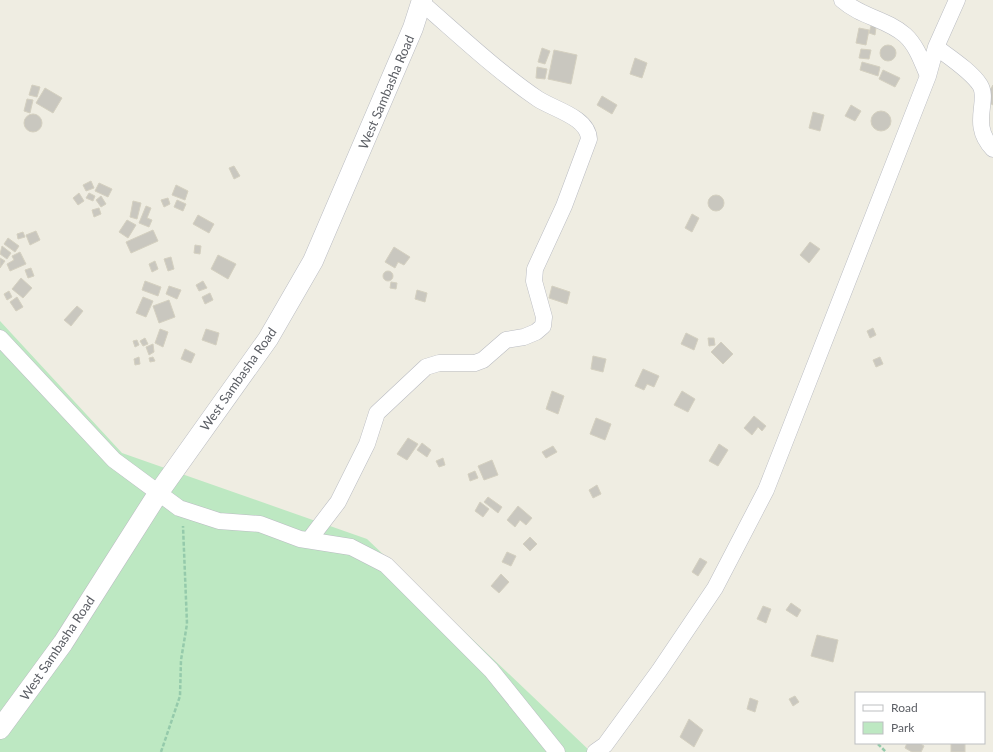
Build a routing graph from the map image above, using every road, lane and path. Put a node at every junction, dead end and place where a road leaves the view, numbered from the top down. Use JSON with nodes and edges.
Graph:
{"nodes":[{"id":1,"x":842,"y":0,"type":"edge"},
{"id":2,"x":957,"y":0,"type":"edge"},
{"id":3,"x":422,"y":2,"type":"edge"},
{"id":4,"x":936,"y":47,"type":"junction"},
{"id":5,"x":928,"y":76,"type":"junction"},
{"id":6,"x":993,"y":149,"type":"edge"},
{"id":7,"x":0,"y":338,"type":"edge"},
{"id":8,"x":159,"y":492,"type":"junction"},
{"id":9,"x":179,"y":508,"type":"junction"},
{"id":10,"x":309,"y":540,"type":"junction"},
{"id":11,"x":0,"y":729,"type":"edge"},
{"id":12,"x":878,"y":744,"type":"dead end"},
{"id":13,"x":161,"y":752,"type":"edge"},
{"id":14,"x":557,"y":752,"type":"edge"},
{"id":15,"x":595,"y":752,"type":"edge"},
{"id":16,"x":886,"y":752,"type":"edge"}],
"edges":[{"from":1,"to":5,"type":"street"},
{"from":2,"to":4,"type":"street"},
{"from":3,"to":8,"type":"street","name":"West Sambasha Road"},
{"from":3,"to":10,"type":"street"},
{"from":4,"to":5,"type":"street"},
{"from":4,"to":6,"type":"street"},
{"from":5,"to":15,"type":"street"},
{"from":7,"to":8,"type":"street"},
{"from":8,"to":9,"type":"street"},
{"from":8,"to":11,"type":"street","name":"West Sambasha Road"},
{"from":9,"to":10,"type":"street"},
{"from":9,"to":13,"type":"path"},
{"from":10,"to":14,"type":"street"},
{"from":12,"to":16,"type":"path"}]}
